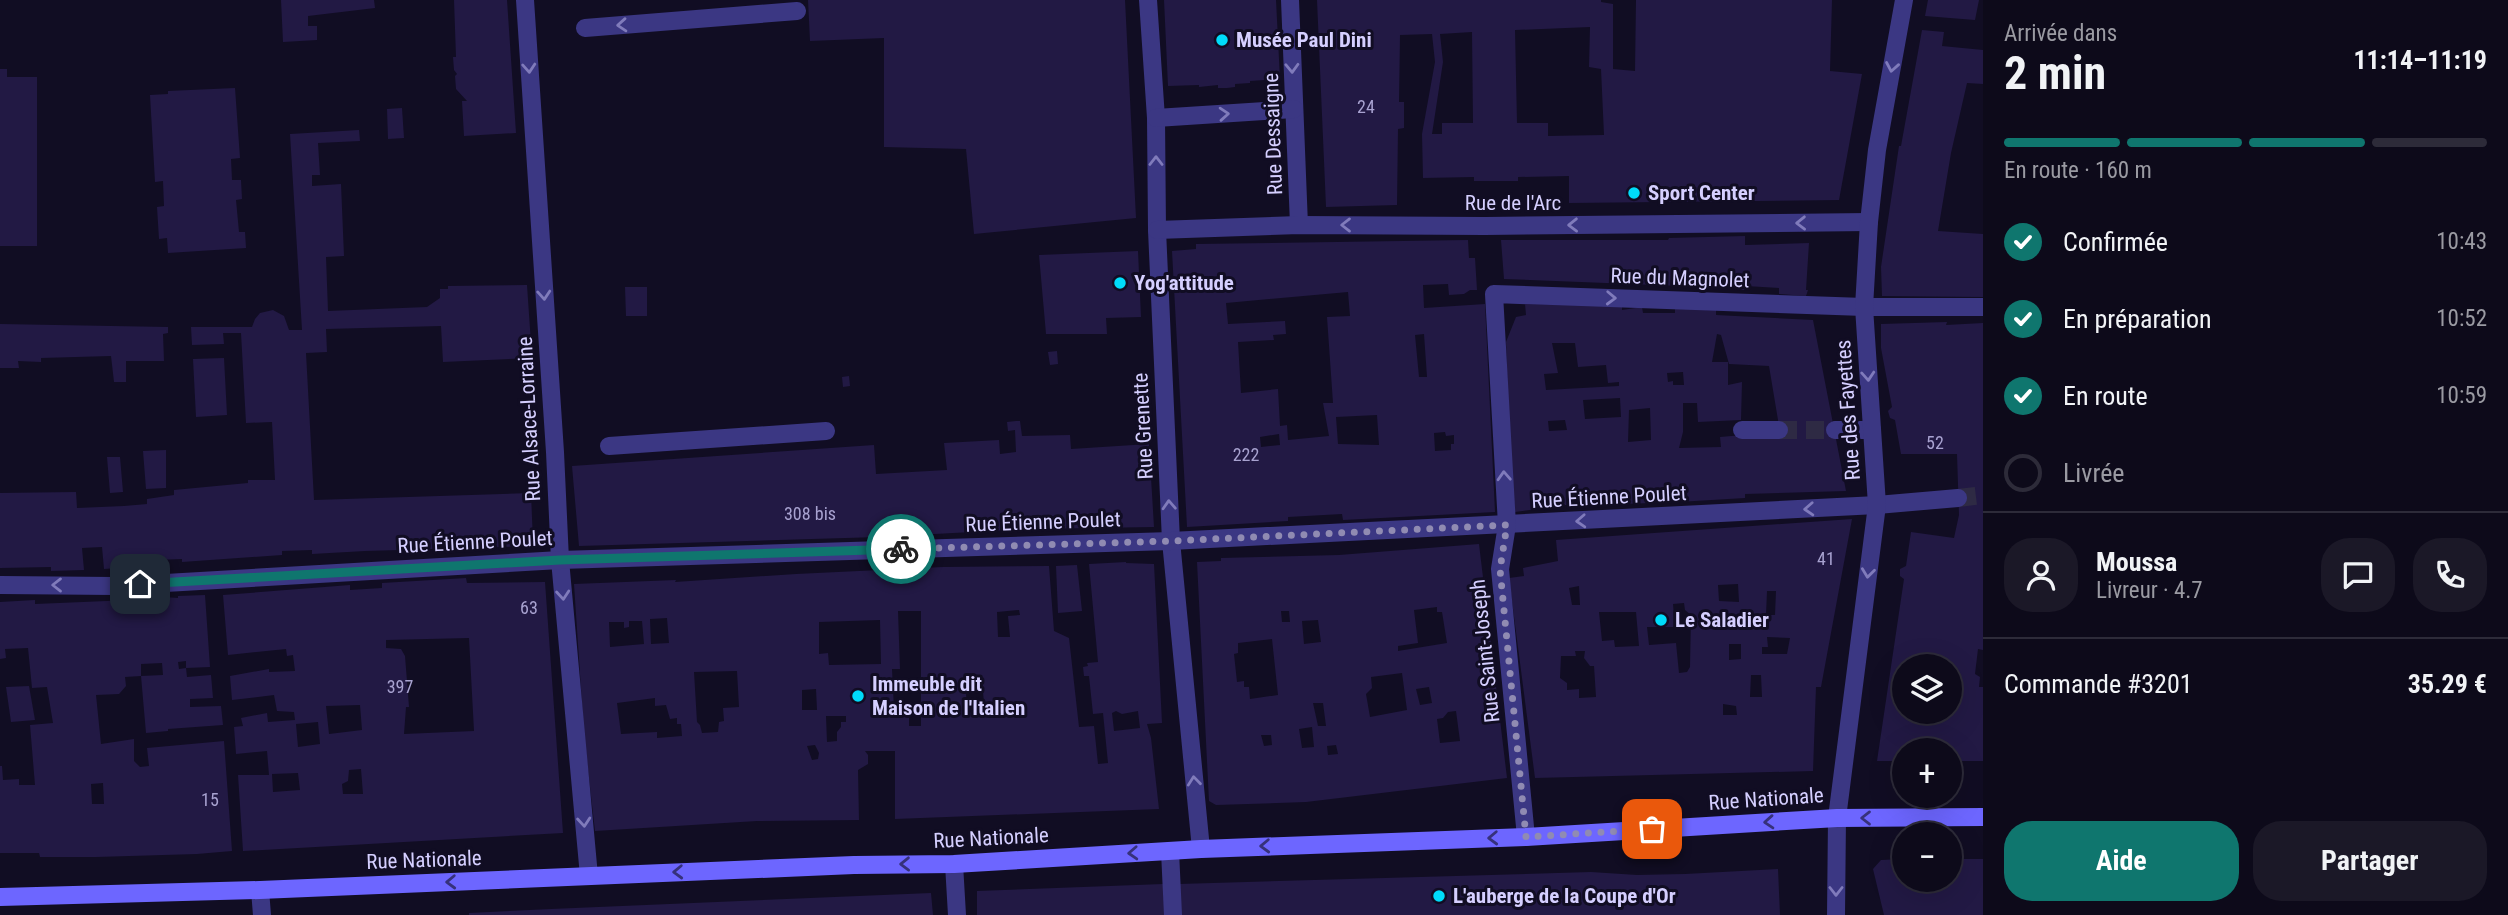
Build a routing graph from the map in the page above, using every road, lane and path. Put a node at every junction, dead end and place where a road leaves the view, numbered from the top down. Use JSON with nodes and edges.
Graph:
{"nodes":[{"id":1,"x":525,"y":0,"type":"edge"},
{"id":2,"x":1148,"y":0,"type":"edge"},
{"id":3,"x":1290,"y":0,"type":"edge"},
{"id":4,"x":1904,"y":0,"type":"edge"},
{"id":5,"x":797,"y":11,"type":"dead end"},
{"id":6,"x":584,"y":28,"type":"dead end"},
{"id":7,"x":1294,"y":109,"type":"junction"},
{"id":8,"x":1156,"y":118,"type":"junction"},
{"id":9,"x":1869,"y":222,"type":"junction"},
{"id":10,"x":1299,"y":225,"type":"junction"},
{"id":11,"x":1157,"y":230,"type":"junction"},
{"id":12,"x":1494,"y":294,"type":"joint"},
{"id":13,"x":1864,"y":307,"type":"junction"},
{"id":14,"x":1983,"y":307,"type":"edge"},
{"id":15,"x":1742,"y":430,"type":"dead end"},
{"id":16,"x":1779,"y":430,"type":"tunnel mouth"},
{"id":17,"x":1835,"y":430,"type":"tunnel mouth"},
{"id":18,"x":1872,"y":430,"type":"junction"},
{"id":19,"x":826,"y":431,"type":"dead end"},
{"id":20,"x":609,"y":446,"type":"dead end"},
{"id":21,"x":1958,"y":498,"type":"tunnel mouth"},
{"id":22,"x":1877,"y":505,"type":"junction"},
{"id":23,"x":1507,"y":525,"type":"junction"},
{"id":24,"x":1171,"y":541,"type":"junction"},
{"id":25,"x":560,"y":560,"type":"junction"},
{"id":26,"x":0,"y":585,"type":"edge"},
{"id":27,"x":1983,"y":817,"type":"edge"},
{"id":28,"x":1837,"y":818,"type":"junction"},
{"id":29,"x":1526,"y":837,"type":"junction"},
{"id":30,"x":1201,"y":849,"type":"junction"},
{"id":31,"x":1170,"y":851,"type":"junction"},
{"id":32,"x":954,"y":863,"type":"junction"},
{"id":33,"x":589,"y":876,"type":"junction"},
{"id":34,"x":260,"y":890,"type":"junction"},
{"id":35,"x":0,"y":897,"type":"edge"},
{"id":36,"x":262,"y":915,"type":"edge"},
{"id":37,"x":957,"y":915,"type":"edge"},
{"id":38,"x":1172,"y":915,"type":"edge"},
{"id":39,"x":1836,"y":915,"type":"edge"}],
"edges":[{"from":1,"to":25,"type":"street","name":"Rue Alsace-Lorraine","one_way":true},
{"from":2,"to":8,"type":"street","name":"Rue Grenette"},
{"from":3,"to":7,"type":"street","name":"Rue Dessaigne","one_way":true},
{"from":4,"to":9,"type":"street","name":"Rue des Fayettes","one_way":true},
{"from":5,"to":6,"type":"street","one_way":true},
{"from":8,"to":7,"type":"street","one_way":true},
{"from":7,"to":10,"type":"street","name":"Rue Dessaigne"},
{"from":11,"to":8,"type":"street","name":"Rue Grenette","one_way":true},
{"from":9,"to":10,"type":"street","name":"Rue de l'Arc","one_way":true},
{"from":9,"to":13,"type":"street","name":"Rue des Fayettes"},
{"from":10,"to":11,"type":"street","name":"Rue de l'Arc"},
{"from":24,"to":11,"type":"street","name":"Rue Grenette","one_way":true},
{"from":12,"to":13,"type":"street","name":"Rue du Magnolet","one_way":true},
{"from":23,"to":12,"type":"street","name":"Rue Saint-Joseph","one_way":true},
{"from":13,"to":14,"type":"street","name":"Rue du Magnolet"},
{"from":13,"to":18,"type":"street","name":"Rue des Fayettes","one_way":true},
{"from":15,"to":16,"type":"street"},
{"from":17,"to":18,"type":"street"},
{"from":18,"to":22,"type":"street","name":"Rue des Fayettes"},
{"from":19,"to":20,"type":"street"},
{"from":21,"to":22,"type":"street","name":"Rue Étienne Poulet"},
{"from":22,"to":23,"type":"street","name":"Rue Étienne Poulet","one_way":true},
{"from":22,"to":28,"type":"street","name":"Rue des Fayettes","one_way":true},
{"from":23,"to":24,"type":"street","name":"Rue Étienne Poulet"},
{"from":23,"to":29,"type":"street","name":"Rue Saint-Joseph"},
{"from":24,"to":25,"type":"street","name":"Rue Étienne Poulet"},
{"from":30,"to":24,"type":"street","name":"Rue Grenette","one_way":true},
{"from":25,"to":26,"type":"street","name":"Rue Étienne Poulet","one_way":true},
{"from":25,"to":33,"type":"street","name":"Rue Alsace-Lorraine","one_way":true},
{"from":27,"to":28,"type":"main road","name":"Rue Nationale","one_way":true},
{"from":28,"to":29,"type":"main road","name":"Rue Nationale","one_way":true},
{"from":28,"to":39,"type":"street","name":"Rue des Fayettes","one_way":true},
{"from":29,"to":30,"type":"main road","name":"Rue Nationale","one_way":true},
{"from":30,"to":31,"type":"main road","name":"Rue Nationale"},
{"from":31,"to":32,"type":"main road","name":"Rue Nationale","one_way":true},
{"from":31,"to":38,"type":"street"},
{"from":32,"to":33,"type":"main road","name":"Rue Nationale","one_way":true},
{"from":32,"to":37,"type":"street"},
{"from":33,"to":34,"type":"main road","name":"Rue Nationale","one_way":true},
{"from":34,"to":35,"type":"main road","name":"Rue Nationale"},
{"from":34,"to":36,"type":"street"}]}
